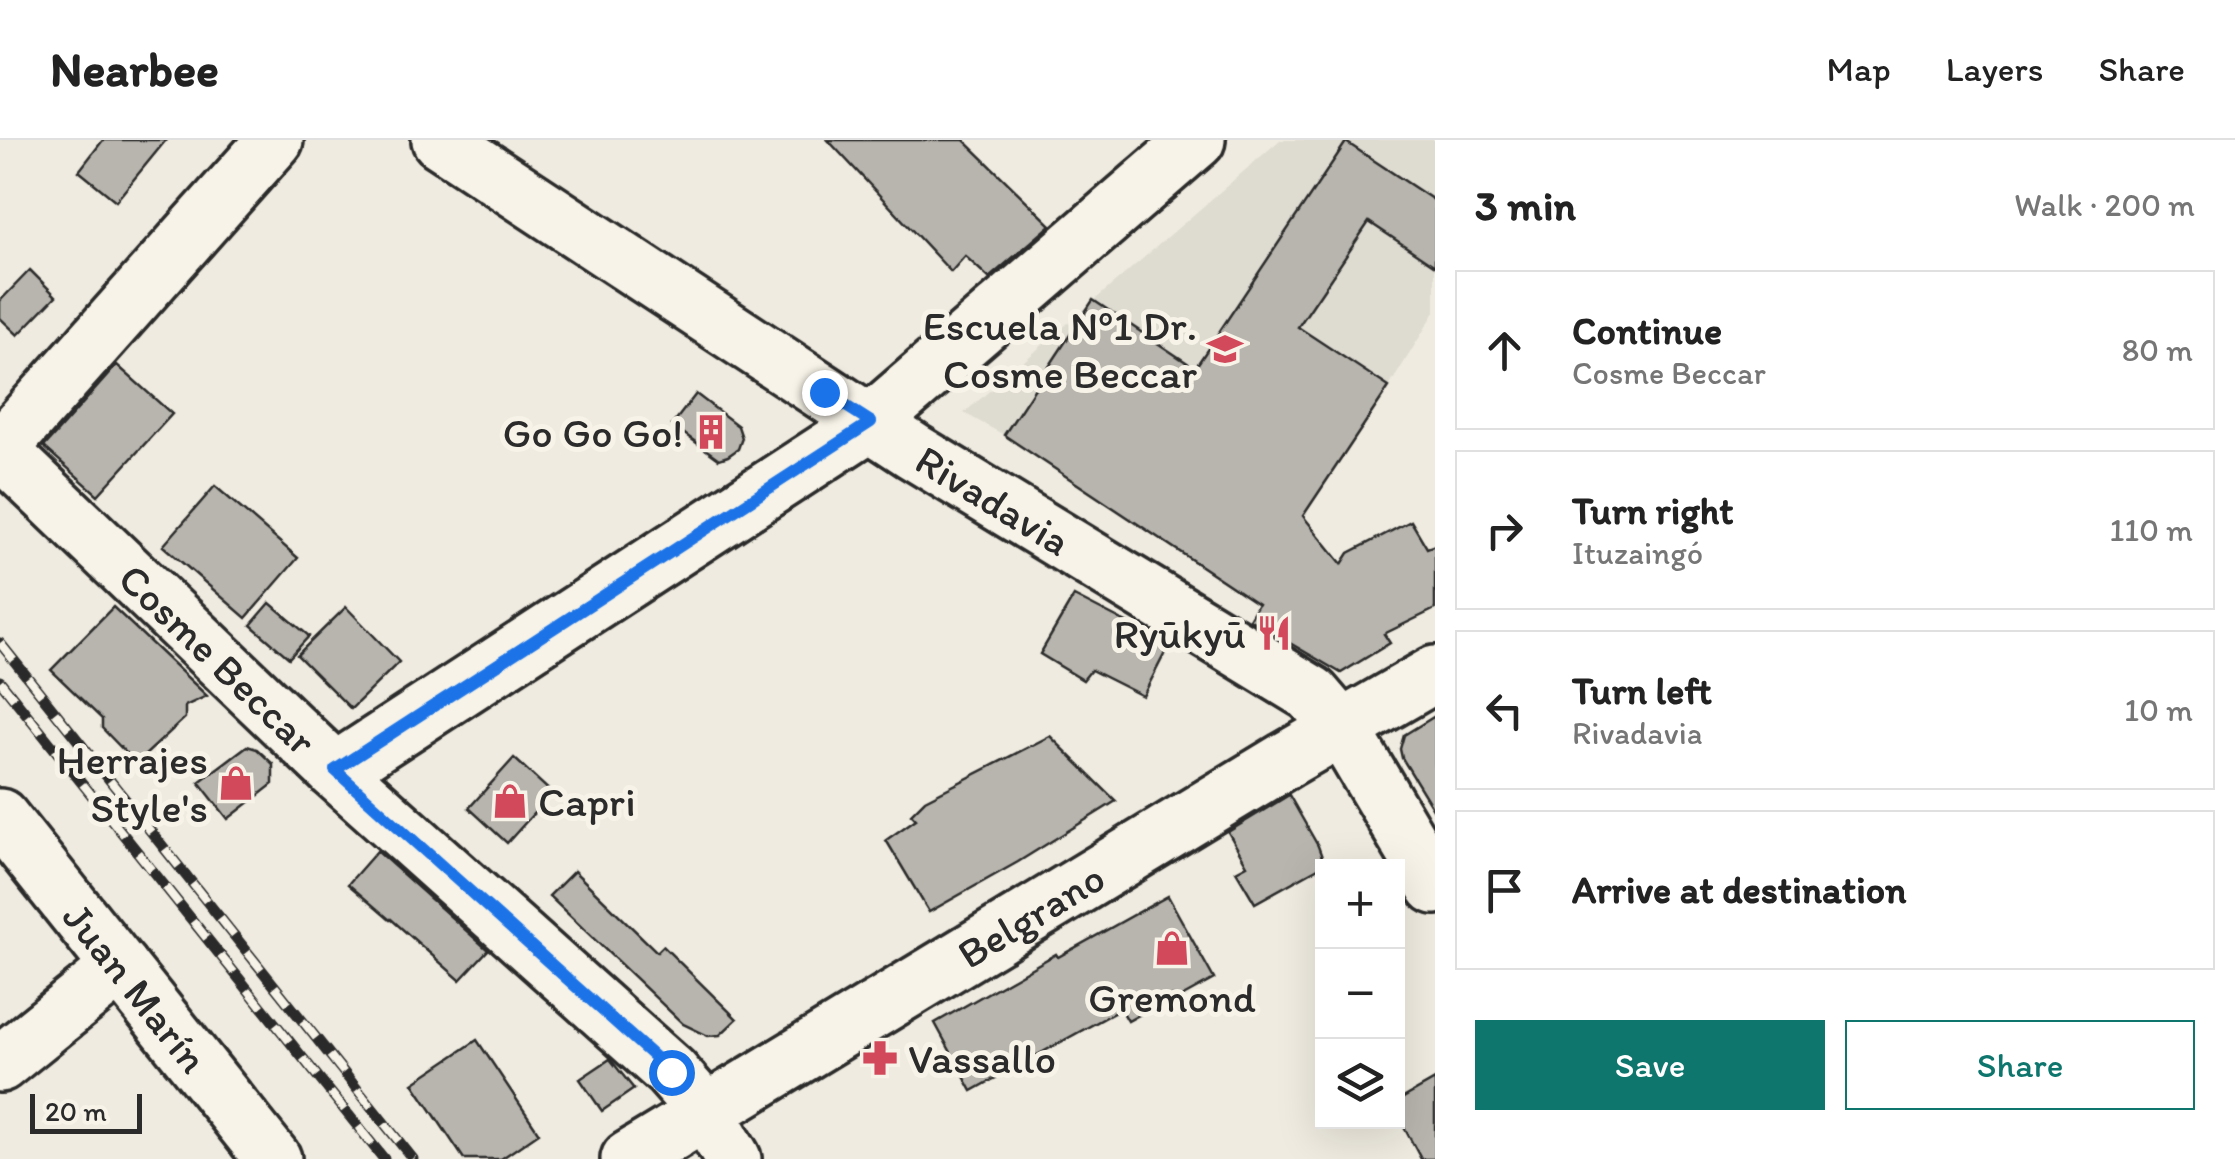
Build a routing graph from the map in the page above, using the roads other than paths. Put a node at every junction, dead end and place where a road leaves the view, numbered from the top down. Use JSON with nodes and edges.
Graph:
{"nodes":[{"id":1,"x":275,"y":140,"type":"edge"},
{"id":2,"x":440,"y":140,"type":"edge"},
{"id":3,"x":1198,"y":140,"type":"edge"},
{"id":4,"x":871,"y":422,"type":"junction"},
{"id":5,"x":0,"y":450,"type":"edge"},
{"id":6,"x":1435,"y":674,"type":"edge"},
{"id":7,"x":1342,"y":729,"type":"junction"},
{"id":8,"x":335,"y":770,"type":"junction"},
{"id":9,"x":0,"y":817,"type":"edge"},
{"id":10,"x":1435,"y":886,"type":"edge"},
{"id":11,"x":120,"y":967,"type":"junction"},
{"id":12,"x":0,"y":1064,"type":"edge"},
{"id":13,"x":706,"y":1112,"type":"junction"},
{"id":14,"x":273,"y":1159,"type":"edge"},
{"id":15,"x":630,"y":1159,"type":"edge"},
{"id":16,"x":733,"y":1159,"type":"edge"}],
"edges":[{"from":1,"to":5,"type":"street"},
{"from":2,"to":4,"type":"street","name":"Rivadavia"},
{"from":3,"to":4,"type":"street"},
{"from":4,"to":7,"type":"street","name":"Rivadavia"},
{"from":4,"to":8,"type":"street"},
{"from":5,"to":8,"type":"street","name":"Cosme Beccar"},
{"from":6,"to":7,"type":"street","name":"Belgrano"},
{"from":7,"to":10,"type":"street","name":"Rivadavia"},
{"from":7,"to":13,"type":"street","name":"Belgrano"},
{"from":8,"to":13,"type":"street","name":"Cosme Beccar"},
{"from":9,"to":11,"type":"street","name":"Juan Marín"},
{"from":11,"to":12,"type":"street"},
{"from":11,"to":14,"type":"street","name":"Juan Marín"},
{"from":13,"to":15,"type":"street","name":"Belgrano"},
{"from":13,"to":16,"type":"street","name":"Cosme Beccar"}]}
